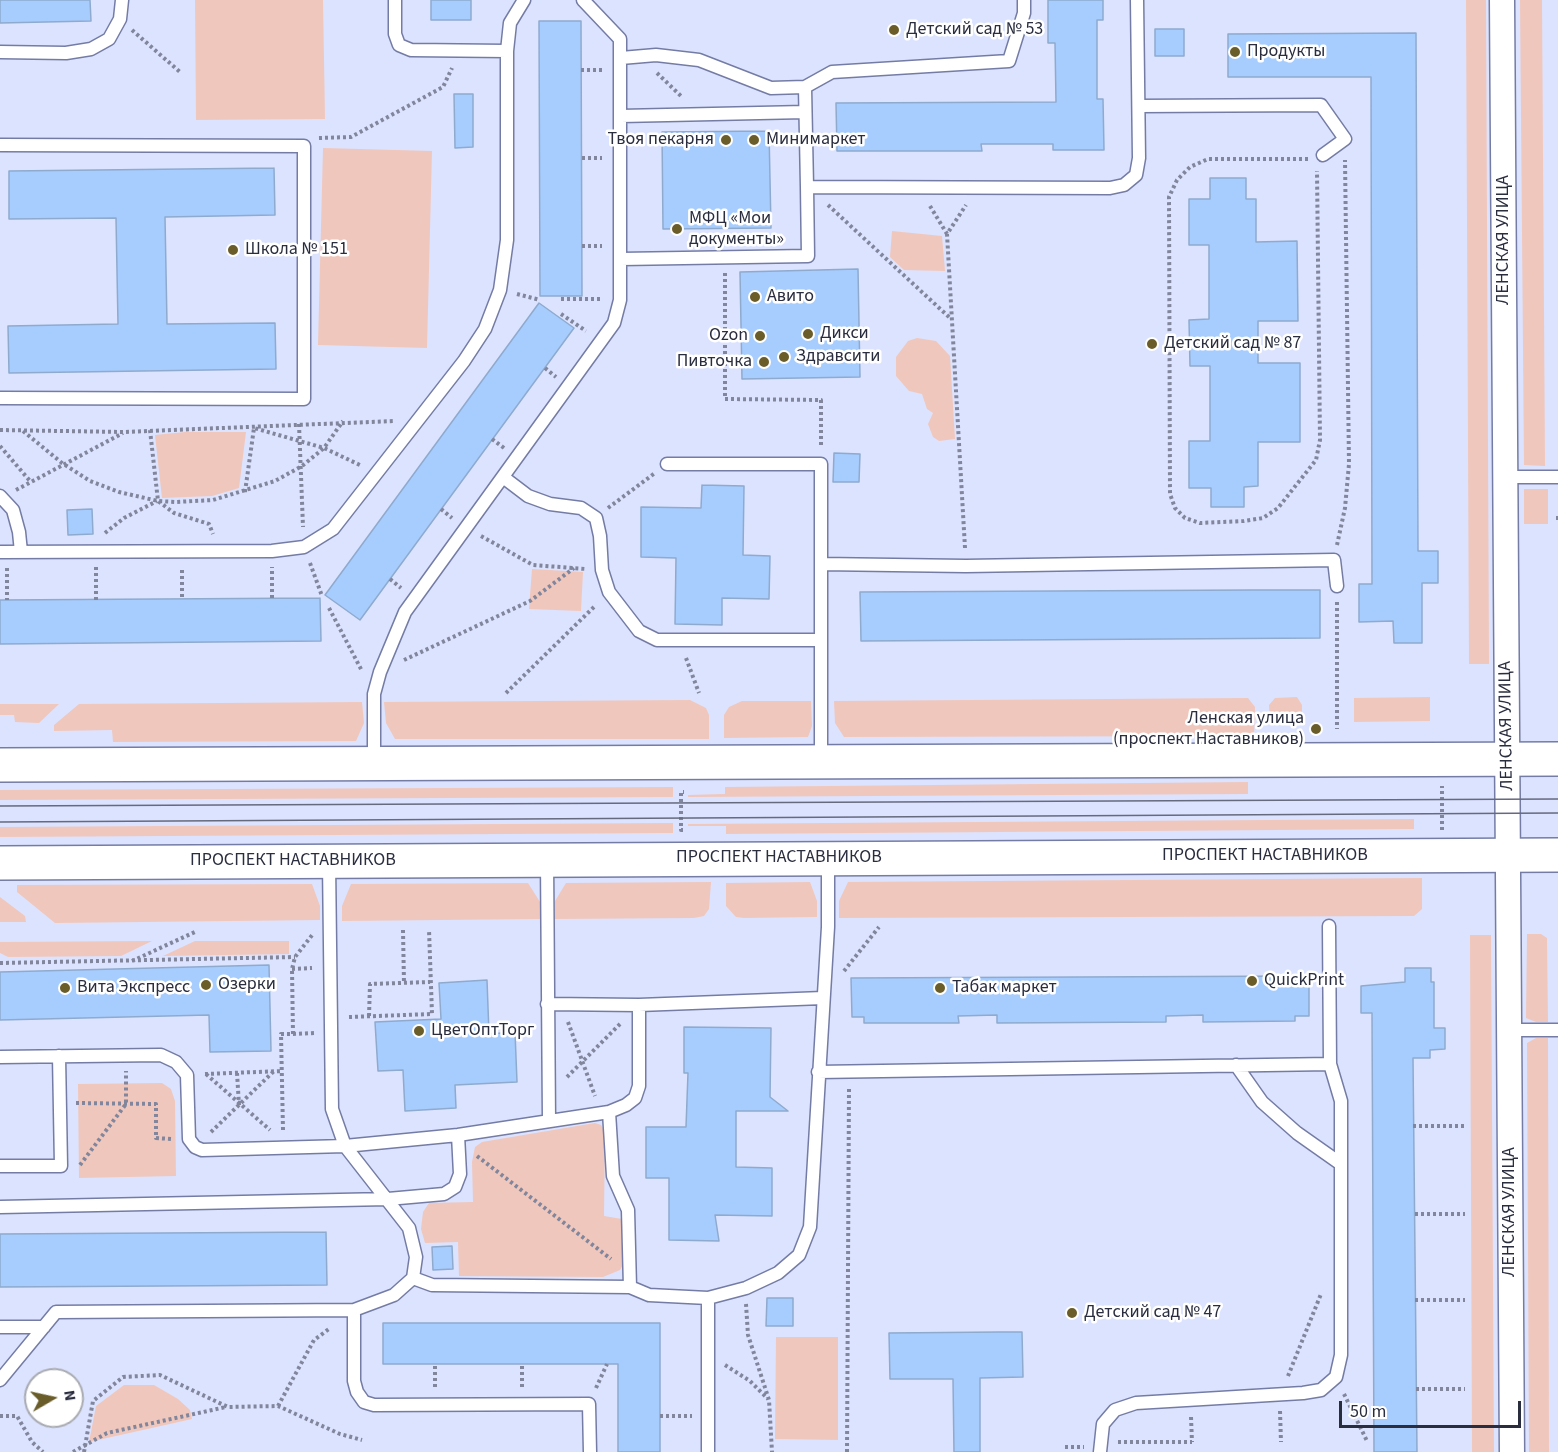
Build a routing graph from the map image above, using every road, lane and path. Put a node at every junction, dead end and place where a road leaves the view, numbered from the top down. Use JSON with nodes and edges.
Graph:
{"nodes":[{"id":1,"x":122,"y":0,"type":"edge"},
{"id":2,"x":395,"y":0,"type":"edge"},
{"id":3,"x":524,"y":0,"type":"edge"},
{"id":4,"x":583,"y":0,"type":"edge"},
{"id":5,"x":1024,"y":0,"type":"edge"},
{"id":6,"x":1137,"y":0,"type":"edge"},
{"id":7,"x":1503,"y":0,"type":"edge"},
{"id":8,"x":120,"y":19,"type":"junction"},
{"id":9,"x":460,"y":51,"type":"junction"},
{"id":10,"x":507,"y":51,"type":"junction"},
{"id":11,"x":0,"y":52,"type":"edge"},
{"id":12,"x":639,"y":57,"type":"junction"},
{"id":13,"x":621,"y":58,"type":"junction"},
{"id":14,"x":180,"y":72,"type":"dead end"},
{"id":15,"x":805,"y":87,"type":"junction"},
{"id":16,"x":1139,"y":106,"type":"junction"},
{"id":17,"x":805,"y":112,"type":"junction"},
{"id":18,"x":702,"y":115,"type":"junction"},
{"id":19,"x":621,"y":116,"type":"junction"},
{"id":20,"x":1345,"y":139,"type":"junction"},
{"id":21,"x":0,"y":145,"type":"edge"},
{"id":22,"x":304,"y":146,"type":"junction"},
{"id":23,"x":1320,"y":157,"type":"junction"},
{"id":24,"x":807,"y":187,"type":"junction"},
{"id":25,"x":919,"y":187,"type":"junction"},
{"id":26,"x":978,"y":187,"type":"junction"},
{"id":27,"x":947,"y":234,"type":"junction"},
{"id":28,"x":725,"y":257,"type":"junction"},
{"id":29,"x":621,"y":259,"type":"junction"},
{"id":30,"x":561,"y":299,"type":"dead end"},
{"id":31,"x":620,"y":300,"type":"junction"},
{"id":32,"x":561,"y":314,"type":"dead end"},
{"id":33,"x":950,"y":319,"type":"junction"},
{"id":34,"x":602,"y":342,"type":"junction"},
{"id":35,"x":0,"y":398,"type":"edge"},
{"id":36,"x":343,"y":421,"type":"junction"},
{"id":37,"x":417,"y":421,"type":"junction"},
{"id":38,"x":299,"y":423,"type":"junction"},
{"id":39,"x":254,"y":428,"type":"junction"},
{"id":40,"x":0,"y":430,"type":"edge"},
{"id":41,"x":22,"y":430,"type":"junction"},
{"id":42,"x":150,"y":430,"type":"junction"},
{"id":43,"x":123,"y":432,"type":"junction"},
{"id":44,"x":300,"y":440,"type":"junction"},
{"id":45,"x":0,"y":446,"type":"edge"},
{"id":46,"x":324,"y":448,"type":"junction"},
{"id":47,"x":62,"y":464,"type":"junction"},
{"id":48,"x":667,"y":464,"type":"joint"},
{"id":49,"x":821,"y":464,"type":"junction"},
{"id":50,"x":302,"y":466,"type":"junction"},
{"id":51,"x":377,"y":473,"type":"junction"},
{"id":52,"x":503,"y":477,"type":"junction"},
{"id":53,"x":1506,"y":477,"type":"junction"},
{"id":54,"x":1558,"y":477,"type":"edge"},
{"id":55,"x":30,"y":481,"type":"junction"},
{"id":56,"x":245,"y":492,"type":"junction"},
{"id":57,"x":1,"y":497,"type":"edge"},
{"id":58,"x":158,"y":501,"type":"junction"},
{"id":59,"x":596,"y":518,"type":"junction"},
{"id":60,"x":209,"y":524,"type":"dead end"},
{"id":61,"x":465,"y":527,"type":"junction"},
{"id":62,"x":304,"y":547,"type":"junction"},
{"id":63,"x":181,"y":551,"type":"junction"},
{"id":64,"x":4,"y":552,"type":"edge"},
{"id":65,"x":21,"y":552,"type":"junction"},
{"id":66,"x":96,"y":552,"type":"junction"},
{"id":67,"x":272,"y":552,"type":"junction"},
{"id":68,"x":1334,"y":560,"type":"junction"},
{"id":69,"x":821,"y":564,"type":"junction"},
{"id":70,"x":966,"y":566,"type":"junction"},
{"id":71,"x":574,"y":568,"type":"junction"},
{"id":72,"x":602,"y":570,"type":"junction"},
{"id":73,"x":1337,"y":586,"type":"joint"},
{"id":74,"x":609,"y":592,"type":"junction"},
{"id":75,"x":322,"y":596,"type":"dead end"},
{"id":76,"x":272,"y":598,"type":"dead end"},
{"id":77,"x":182,"y":599,"type":"dead end"},
{"id":78,"x":7,"y":600,"type":"dead end"},
{"id":79,"x":96,"y":600,"type":"dead end"},
{"id":80,"x":329,"y":608,"type":"dead end"},
{"id":81,"x":673,"y":640,"type":"junction"},
{"id":82,"x":821,"y":640,"type":"junction"},
{"id":83,"x":380,"y":672,"type":"junction"},
{"id":84,"x":506,"y":693,"type":"dead end"},
{"id":85,"x":699,"y":693,"type":"dead end"},
{"id":86,"x":374,"y":694,"type":"junction"},
{"id":87,"x":1337,"y":729,"type":"dead end"},
{"id":88,"x":1507,"y":759,"type":"junction"},
{"id":89,"x":1558,"y":759,"type":"edge"},
{"id":90,"x":821,"y":762,"type":"junction"},
{"id":91,"x":374,"y":763,"type":"junction"},
{"id":92,"x":0,"y":765,"type":"edge"},
{"id":93,"x":1443,"y":779,"type":"dead end"},
{"id":94,"x":690,"y":792,"type":"dead end"},
{"id":95,"x":691,"y":830,"type":"dead end"},
{"id":96,"x":1442,"y":834,"type":"dead end"},
{"id":97,"x":1508,"y":855,"type":"junction"},
{"id":98,"x":1558,"y":855,"type":"edge"},
{"id":99,"x":828,"y":858,"type":"junction"},
{"id":100,"x":547,"y":859,"type":"junction"},
{"id":101,"x":329,"y":860,"type":"junction"},
{"id":102,"x":0,"y":863,"type":"edge"},
{"id":103,"x":1329,"y":926,"type":"dead end"},
{"id":104,"x":879,"y":927,"type":"dead end"},
{"id":105,"x":315,"y":930,"type":"dead end"},
{"id":106,"x":403,"y":930,"type":"dead end"},
{"id":107,"x":429,"y":930,"type":"dead end"},
{"id":108,"x":197,"y":931,"type":"dead end"},
{"id":109,"x":295,"y":957,"type":"junction"},
{"id":110,"x":129,"y":962,"type":"junction"},
{"id":111,"x":0,"y":963,"type":"edge"},
{"id":112,"x":404,"y":982,"type":"junction"},
{"id":113,"x":430,"y":982,"type":"junction"},
{"id":114,"x":823,"y":998,"type":"junction"},
{"id":115,"x":547,"y":1004,"type":"junction"},
{"id":116,"x":561,"y":1004,"type":"junction"},
{"id":117,"x":639,"y":1005,"type":"junction"},
{"id":118,"x":1509,"y":1030,"type":"junction"},
{"id":119,"x":1558,"y":1030,"type":"edge"},
{"id":120,"x":126,"y":1055,"type":"junction"},
{"id":121,"x":59,"y":1056,"type":"junction"},
{"id":122,"x":0,"y":1057,"type":"edge"},
{"id":123,"x":582,"y":1062,"type":"junction"},
{"id":124,"x":1330,"y":1064,"type":"junction"},
{"id":125,"x":1236,"y":1065,"type":"junction"},
{"id":126,"x":274,"y":1071,"type":"junction"},
{"id":127,"x":282,"y":1071,"type":"junction"},
{"id":128,"x":818,"y":1072,"type":"junction"},
{"id":129,"x":849,"y":1072,"type":"junction"},
{"id":130,"x":237,"y":1073,"type":"junction"},
{"id":131,"x":205,"y":1074,"type":"junction"},
{"id":132,"x":187,"y":1075,"type":"junction"},
{"id":133,"x":547,"y":1097,"type":"junction"},
{"id":134,"x":60,"y":1103,"type":"junction"},
{"id":135,"x":126,"y":1104,"type":"junction"},
{"id":136,"x":239,"y":1106,"type":"junction"},
{"id":137,"x":609,"y":1112,"type":"junction"},
{"id":138,"x":549,"y":1120,"type":"junction"},
{"id":139,"x":1413,"y":1126,"type":"dead end"},
{"id":140,"x":1465,"y":1126,"type":"dead end"},
{"id":141,"x":458,"y":1135,"type":"junction"},
{"id":142,"x":277,"y":1136,"type":"dead end"},
{"id":143,"x":192,"y":1143,"type":"junction"},
{"id":144,"x":345,"y":1146,"type":"junction"},
{"id":145,"x":284,"y":1149,"type":"junction"},
{"id":146,"x":459,"y":1149,"type":"junction"},
{"id":147,"x":1341,"y":1164,"type":"junction"},
{"id":148,"x":0,"y":1166,"type":"edge"},
{"id":149,"x":61,"y":1166,"type":"junction"},
{"id":150,"x":388,"y":1199,"type":"junction"},
{"id":151,"x":0,"y":1208,"type":"edge"},
{"id":152,"x":1415,"y":1214,"type":"dead end"},
{"id":153,"x":1465,"y":1214,"type":"dead end"},
{"id":154,"x":629,"y":1272,"type":"junction"},
{"id":155,"x":413,"y":1278,"type":"junction"},
{"id":156,"x":630,"y":1287,"type":"junction"},
{"id":157,"x":746,"y":1288,"type":"junction"},
{"id":158,"x":1323,"y":1290,"type":"dead end"},
{"id":159,"x":708,"y":1298,"type":"junction"},
{"id":160,"x":1415,"y":1300,"type":"dead end"},
{"id":161,"x":1465,"y":1300,"type":"dead end"},
{"id":162,"x":354,"y":1311,"type":"junction"},
{"id":163,"x":0,"y":1327,"type":"edge"},
{"id":164,"x":44,"y":1327,"type":"junction"},
{"id":165,"x":708,"y":1358,"type":"junction"},
{"id":166,"x":606,"y":1364,"type":"dead end"},
{"id":167,"x":1336,"y":1377,"type":"junction"},
{"id":168,"x":0,"y":1380,"type":"edge"},
{"id":169,"x":1416,"y":1389,"type":"dead end"},
{"id":170,"x":1465,"y":1389,"type":"dead end"},
{"id":171,"x":1279,"y":1395,"type":"junction"},
{"id":172,"x":1191,"y":1399,"type":"junction"},
{"id":173,"x":768,"y":1400,"type":"junction"},
{"id":174,"x":590,"y":1404,"type":"junction"},
{"id":175,"x":278,"y":1406,"type":"junction"},
{"id":176,"x":228,"y":1407,"type":"junction"},
{"id":177,"x":0,"y":1416,"type":"edge"},
{"id":178,"x":660,"y":1416,"type":"dead end"},
{"id":179,"x":708,"y":1416,"type":"junction"},
{"id":180,"x":362,"y":1440,"type":"dead end"},
{"id":181,"x":1366,"y":1441,"type":"dead end"},
{"id":182,"x":1281,"y":1442,"type":"dead end"},
{"id":183,"x":86,"y":1444,"type":"junction"},
{"id":184,"x":1100,"y":1447,"type":"edge"},
{"id":185,"x":43,"y":1452,"type":"edge"},
{"id":186,"x":73,"y":1452,"type":"edge"},
{"id":187,"x":84,"y":1452,"type":"edge"},
{"id":188,"x":590,"y":1452,"type":"edge"},
{"id":189,"x":708,"y":1452,"type":"edge"},
{"id":190,"x":772,"y":1452,"type":"edge"},
{"id":191,"x":847,"y":1452,"type":"edge"},
{"id":192,"x":1512,"y":1452,"type":"edge"}],
"edges":[{"from":1,"to":8,"type":"lane"},
{"from":2,"to":9,"type":"lane"},
{"from":3,"to":10,"type":"lane"},
{"from":4,"to":13,"type":"lane"},
{"from":5,"to":15,"type":"lane"},
{"from":6,"to":16,"type":"lane"},
{"from":7,"to":53,"type":"street","name":"ЛЕНСКАЯ УЛИЦА"},
{"from":8,"to":11,"type":"lane"},
{"from":8,"to":14,"type":"path"},
{"from":9,"to":10,"type":"lane"},
{"from":9,"to":22,"type":"path"},
{"from":10,"to":37,"type":"lane"},
{"from":12,"to":13,"type":"lane"},
{"from":12,"to":15,"type":"lane"},
{"from":12,"to":18,"type":"path"},
{"from":13,"to":19,"type":"lane"},
{"from":15,"to":17,"type":"lane"},
{"from":16,"to":20,"type":"lane"},
{"from":16,"to":26,"type":"lane"},
{"from":17,"to":18,"type":"lane"},
{"from":17,"to":24,"type":"lane"},
{"from":18,"to":19,"type":"lane"},
{"from":19,"to":29,"type":"lane"},
{"from":20,"to":23,"type":"lane"},
{"from":20,"to":68,"type":"path"},
{"from":21,"to":22,"type":"lane"},
{"from":22,"to":35,"type":"lane"},
{"from":23,"to":23,"type":"path"},
{"from":24,"to":25,"type":"lane"},
{"from":24,"to":28,"type":"lane"},
{"from":24,"to":33,"type":"path"},
{"from":25,"to":26,"type":"lane"},
{"from":25,"to":27,"type":"path"},
{"from":26,"to":27,"type":"path"},
{"from":27,"to":33,"type":"path"},
{"from":28,"to":29,"type":"lane"},
{"from":28,"to":49,"type":"path"},
{"from":29,"to":31,"type":"lane"},
{"from":30,"to":31,"type":"path"},
{"from":31,"to":34,"type":"lane"},
{"from":32,"to":34,"type":"path"},
{"from":33,"to":70,"type":"path"},
{"from":34,"to":52,"type":"lane"},
{"from":36,"to":37,"type":"path"},
{"from":36,"to":38,"type":"path"},
{"from":36,"to":46,"type":"path"},
{"from":37,"to":51,"type":"lane"},
{"from":38,"to":39,"type":"path"},
{"from":38,"to":44,"type":"path"},
{"from":39,"to":42,"type":"path"},
{"from":39,"to":44,"type":"path"},
{"from":39,"to":56,"type":"path"},
{"from":40,"to":41,"type":"path"},
{"from":41,"to":43,"type":"path"},
{"from":41,"to":47,"type":"path"},
{"from":42,"to":43,"type":"path"},
{"from":42,"to":58,"type":"path"},
{"from":43,"to":47,"type":"path"},
{"from":44,"to":46,"type":"path"},
{"from":44,"to":50,"type":"path"},
{"from":45,"to":55,"type":"path"},
{"from":46,"to":50,"type":"path"},
{"from":46,"to":51,"type":"path"},
{"from":47,"to":55,"type":"path"},
{"from":47,"to":58,"type":"path"},
{"from":48,"to":49,"type":"lane"},
{"from":48,"to":59,"type":"path"},
{"from":49,"to":69,"type":"lane"},
{"from":50,"to":56,"type":"path"},
{"from":50,"to":62,"type":"path"},
{"from":51,"to":62,"type":"lane"},
{"from":52,"to":59,"type":"lane"},
{"from":52,"to":61,"type":"lane"},
{"from":53,"to":54,"type":"lane"},
{"from":53,"to":88,"type":"street","name":"ЛЕНСКАЯ УЛИЦА"},
{"from":55,"to":57,"type":"path"},
{"from":56,"to":58,"type":"path"},
{"from":57,"to":65,"type":"lane"},
{"from":58,"to":60,"type":"path"},
{"from":58,"to":66,"type":"path"},
{"from":59,"to":72,"type":"lane"},
{"from":61,"to":71,"type":"path"},
{"from":61,"to":83,"type":"lane"},
{"from":62,"to":67,"type":"lane"},
{"from":62,"to":75,"type":"path"},
{"from":63,"to":66,"type":"lane"},
{"from":63,"to":67,"type":"lane"},
{"from":63,"to":77,"type":"path"},
{"from":64,"to":65,"type":"lane"},
{"from":64,"to":78,"type":"path"},
{"from":65,"to":66,"type":"lane"},
{"from":66,"to":79,"type":"path"},
{"from":67,"to":76,"type":"path"},
{"from":68,"to":70,"type":"lane"},
{"from":68,"to":73,"type":"lane"},
{"from":69,"to":70,"type":"lane"},
{"from":69,"to":82,"type":"lane"},
{"from":71,"to":72,"type":"path"},
{"from":71,"to":83,"type":"path"},
{"from":72,"to":74,"type":"lane"},
{"from":73,"to":87,"type":"path"},
{"from":74,"to":81,"type":"lane"},
{"from":74,"to":84,"type":"path"},
{"from":80,"to":86,"type":"path"},
{"from":81,"to":82,"type":"lane"},
{"from":81,"to":85,"type":"path"},
{"from":82,"to":90,"type":"lane"},
{"from":83,"to":86,"type":"lane"},
{"from":86,"to":91,"type":"lane"},
{"from":88,"to":89,"type":"main road"},
{"from":88,"to":90,"type":"main road"},
{"from":88,"to":97,"type":"street","name":"ЛЕНСКАЯ УЛИЦА"},
{"from":90,"to":91,"type":"main road"},
{"from":91,"to":92,"type":"main road"},
{"from":93,"to":96,"type":"path"},
{"from":94,"to":95,"type":"path"},
{"from":97,"to":98,"type":"main road","name":"ПРОСПЕКТ НАСТАВНИКОВ"},
{"from":97,"to":99,"type":"main road","name":"ПРОСПЕКТ НАСТАВНИКОВ"},
{"from":97,"to":118,"type":"street","name":"ЛЕНСКАЯ УЛИЦА"},
{"from":99,"to":100,"type":"main road","name":"ПРОСПЕКТ НАСТАВНИКОВ"},
{"from":99,"to":114,"type":"lane"},
{"from":100,"to":101,"type":"main road","name":"ПРОСПЕКТ НАСТАВНИКОВ"},
{"from":100,"to":115,"type":"lane"},
{"from":101,"to":102,"type":"main road","name":"ПРОСПЕКТ НАСТАВНИКОВ"},
{"from":101,"to":144,"type":"lane"},
{"from":103,"to":124,"type":"lane"},
{"from":104,"to":114,"type":"path"},
{"from":105,"to":109,"type":"path"},
{"from":106,"to":112,"type":"path"},
{"from":107,"to":113,"type":"path"},
{"from":108,"to":110,"type":"path"},
{"from":109,"to":110,"type":"path"},
{"from":109,"to":127,"type":"path"},
{"from":110,"to":111,"type":"path"},
{"from":112,"to":113,"type":"path"},
{"from":112,"to":113,"type":"path"},
{"from":114,"to":117,"type":"lane"},
{"from":114,"to":128,"type":"lane"},
{"from":115,"to":116,"type":"lane"},
{"from":115,"to":133,"type":"lane"},
{"from":116,"to":117,"type":"lane"},
{"from":116,"to":123,"type":"path"},
{"from":117,"to":123,"type":"path"},
{"from":117,"to":137,"type":"lane"},
{"from":118,"to":119,"type":"lane"},
{"from":118,"to":192,"type":"street","name":"ЛЕНСКАЯ УЛИЦА"},
{"from":120,"to":121,"type":"lane"},
{"from":120,"to":132,"type":"lane"},
{"from":120,"to":135,"type":"path"},
{"from":121,"to":122,"type":"lane"},
{"from":121,"to":134,"type":"lane"},
{"from":123,"to":133,"type":"path"},
{"from":123,"to":137,"type":"path"},
{"from":124,"to":125,"type":"lane"},
{"from":124,"to":147,"type":"lane"},
{"from":125,"to":129,"type":"lane"},
{"from":125,"to":147,"type":"lane"},
{"from":126,"to":127,"type":"path"},
{"from":126,"to":130,"type":"path"},
{"from":126,"to":136,"type":"path"},
{"from":127,"to":145,"type":"path"},
{"from":128,"to":129,"type":"lane"},
{"from":128,"to":157,"type":"lane"},
{"from":129,"to":191,"type":"path"},
{"from":130,"to":131,"type":"path"},
{"from":130,"to":136,"type":"path"},
{"from":131,"to":132,"type":"path"},
{"from":131,"to":136,"type":"path"},
{"from":132,"to":143,"type":"lane"},
{"from":133,"to":138,"type":"lane"},
{"from":134,"to":135,"type":"path"},
{"from":134,"to":149,"type":"lane"},
{"from":135,"to":143,"type":"path"},
{"from":135,"to":149,"type":"path"},
{"from":136,"to":142,"type":"path"},
{"from":136,"to":143,"type":"path"},
{"from":137,"to":138,"type":"lane"},
{"from":137,"to":154,"type":"lane"},
{"from":138,"to":141,"type":"lane"},
{"from":139,"to":140,"type":"path"},
{"from":141,"to":144,"type":"lane"},
{"from":141,"to":146,"type":"lane"},
{"from":143,"to":145,"type":"lane"},
{"from":144,"to":145,"type":"lane"},
{"from":144,"to":150,"type":"lane"},
{"from":146,"to":150,"type":"lane"},
{"from":146,"to":154,"type":"path"},
{"from":147,"to":167,"type":"lane"},
{"from":148,"to":149,"type":"lane"},
{"from":150,"to":151,"type":"lane"},
{"from":150,"to":155,"type":"lane"},
{"from":152,"to":153,"type":"path"},
{"from":154,"to":156,"type":"lane"},
{"from":155,"to":156,"type":"lane"},
{"from":155,"to":162,"type":"lane"},
{"from":156,"to":159,"type":"lane"},
{"from":157,"to":159,"type":"lane"},
{"from":157,"to":173,"type":"path"},
{"from":158,"to":171,"type":"path"},
{"from":159,"to":165,"type":"lane"},
{"from":160,"to":161,"type":"path"},
{"from":162,"to":164,"type":"lane"},
{"from":162,"to":174,"type":"lane"},
{"from":162,"to":175,"type":"path"},
{"from":163,"to":164,"type":"lane"},
{"from":164,"to":168,"type":"lane"},
{"from":165,"to":173,"type":"path"},
{"from":165,"to":179,"type":"lane"},
{"from":166,"to":174,"type":"path"},
{"from":167,"to":171,"type":"lane"},
{"from":167,"to":181,"type":"path"},
{"from":169,"to":170,"type":"path"},
{"from":171,"to":172,"type":"lane"},
{"from":171,"to":182,"type":"path"},
{"from":172,"to":184,"type":"lane"},
{"from":172,"to":184,"type":"path"},
{"from":173,"to":190,"type":"path"},
{"from":174,"to":188,"type":"lane"},
{"from":175,"to":176,"type":"path"},
{"from":175,"to":180,"type":"path"},
{"from":176,"to":183,"type":"path"},
{"from":176,"to":183,"type":"path"},
{"from":177,"to":185,"type":"path"},
{"from":178,"to":179,"type":"path"},
{"from":179,"to":189,"type":"lane"},
{"from":183,"to":186,"type":"path"},
{"from":183,"to":187,"type":"path"}]}
